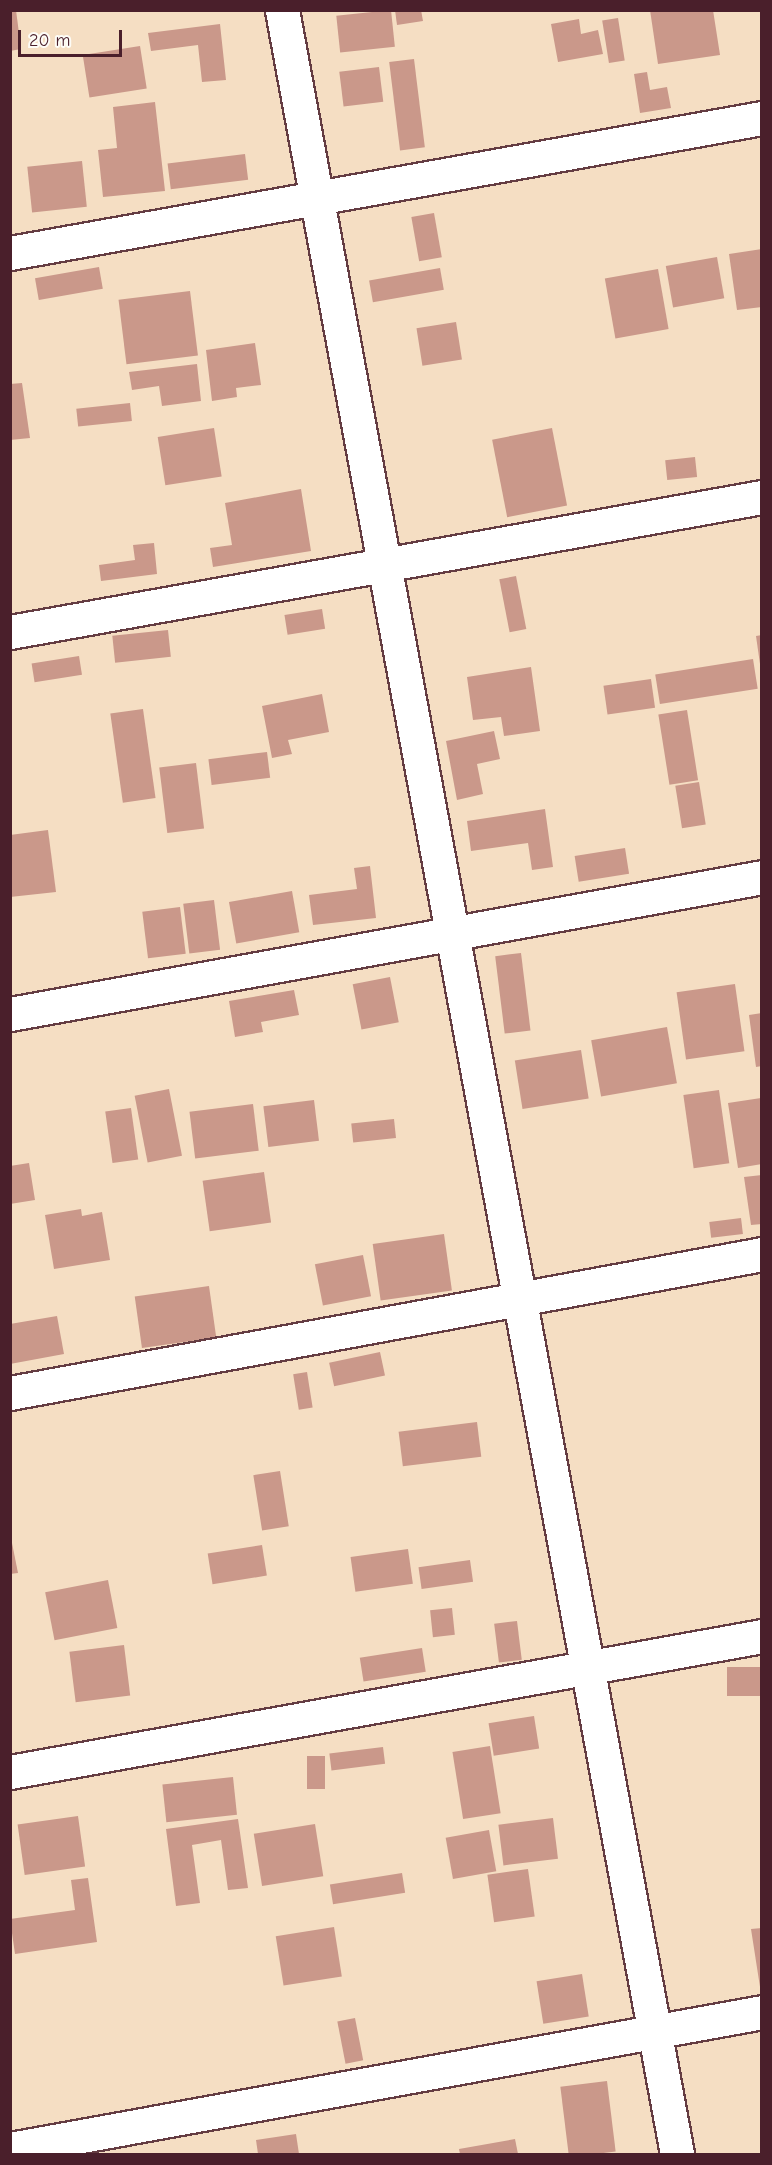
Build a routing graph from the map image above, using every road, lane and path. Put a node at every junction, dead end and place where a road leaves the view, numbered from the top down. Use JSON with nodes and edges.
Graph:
{"nodes":[{"id":1,"x":282,"y":10,"type":"edge"},
{"id":2,"x":762,"y":118,"type":"edge"},
{"id":3,"x":317,"y":198,"type":"junction"},
{"id":4,"x":10,"y":253,"type":"edge"},
{"id":5,"x":762,"y":497,"type":"edge"},
{"id":6,"x":384,"y":565,"type":"junction"},
{"id":7,"x":10,"y":632,"type":"edge"},
{"id":8,"x":762,"y":877,"type":"edge"},
{"id":9,"x":451,"y":934,"type":"junction"},
{"id":10,"x":10,"y":1014,"type":"edge"},
{"id":11,"x":762,"y":1254,"type":"edge"},
{"id":12,"x":518,"y":1299,"type":"junction"},
{"id":13,"x":10,"y":1393,"type":"edge"},
{"id":14,"x":762,"y":1636,"type":"edge"},
{"id":15,"x":586,"y":1670,"type":"junction"},
{"id":16,"x":10,"y":1772,"type":"edge"},
{"id":17,"x":762,"y":2012,"type":"edge"},
{"id":18,"x":654,"y":2032,"type":"junction"},
{"id":19,"x":10,"y":2149,"type":"edge"},
{"id":20,"x":677,"y":2154,"type":"edge"}],
"edges":[{"from":1,"to":3,"type":"street"},
{"from":2,"to":3,"type":"street"},
{"from":3,"to":4,"type":"street"},
{"from":3,"to":6,"type":"street"},
{"from":5,"to":6,"type":"street"},
{"from":6,"to":7,"type":"street"},
{"from":6,"to":9,"type":"street"},
{"from":8,"to":9,"type":"street"},
{"from":9,"to":10,"type":"street"},
{"from":9,"to":12,"type":"street"},
{"from":11,"to":12,"type":"street"},
{"from":12,"to":13,"type":"street"},
{"from":12,"to":15,"type":"street"},
{"from":14,"to":15,"type":"street"},
{"from":15,"to":16,"type":"street"},
{"from":15,"to":18,"type":"street"},
{"from":17,"to":18,"type":"street"},
{"from":18,"to":19,"type":"street"},
{"from":18,"to":20,"type":"street"}]}
